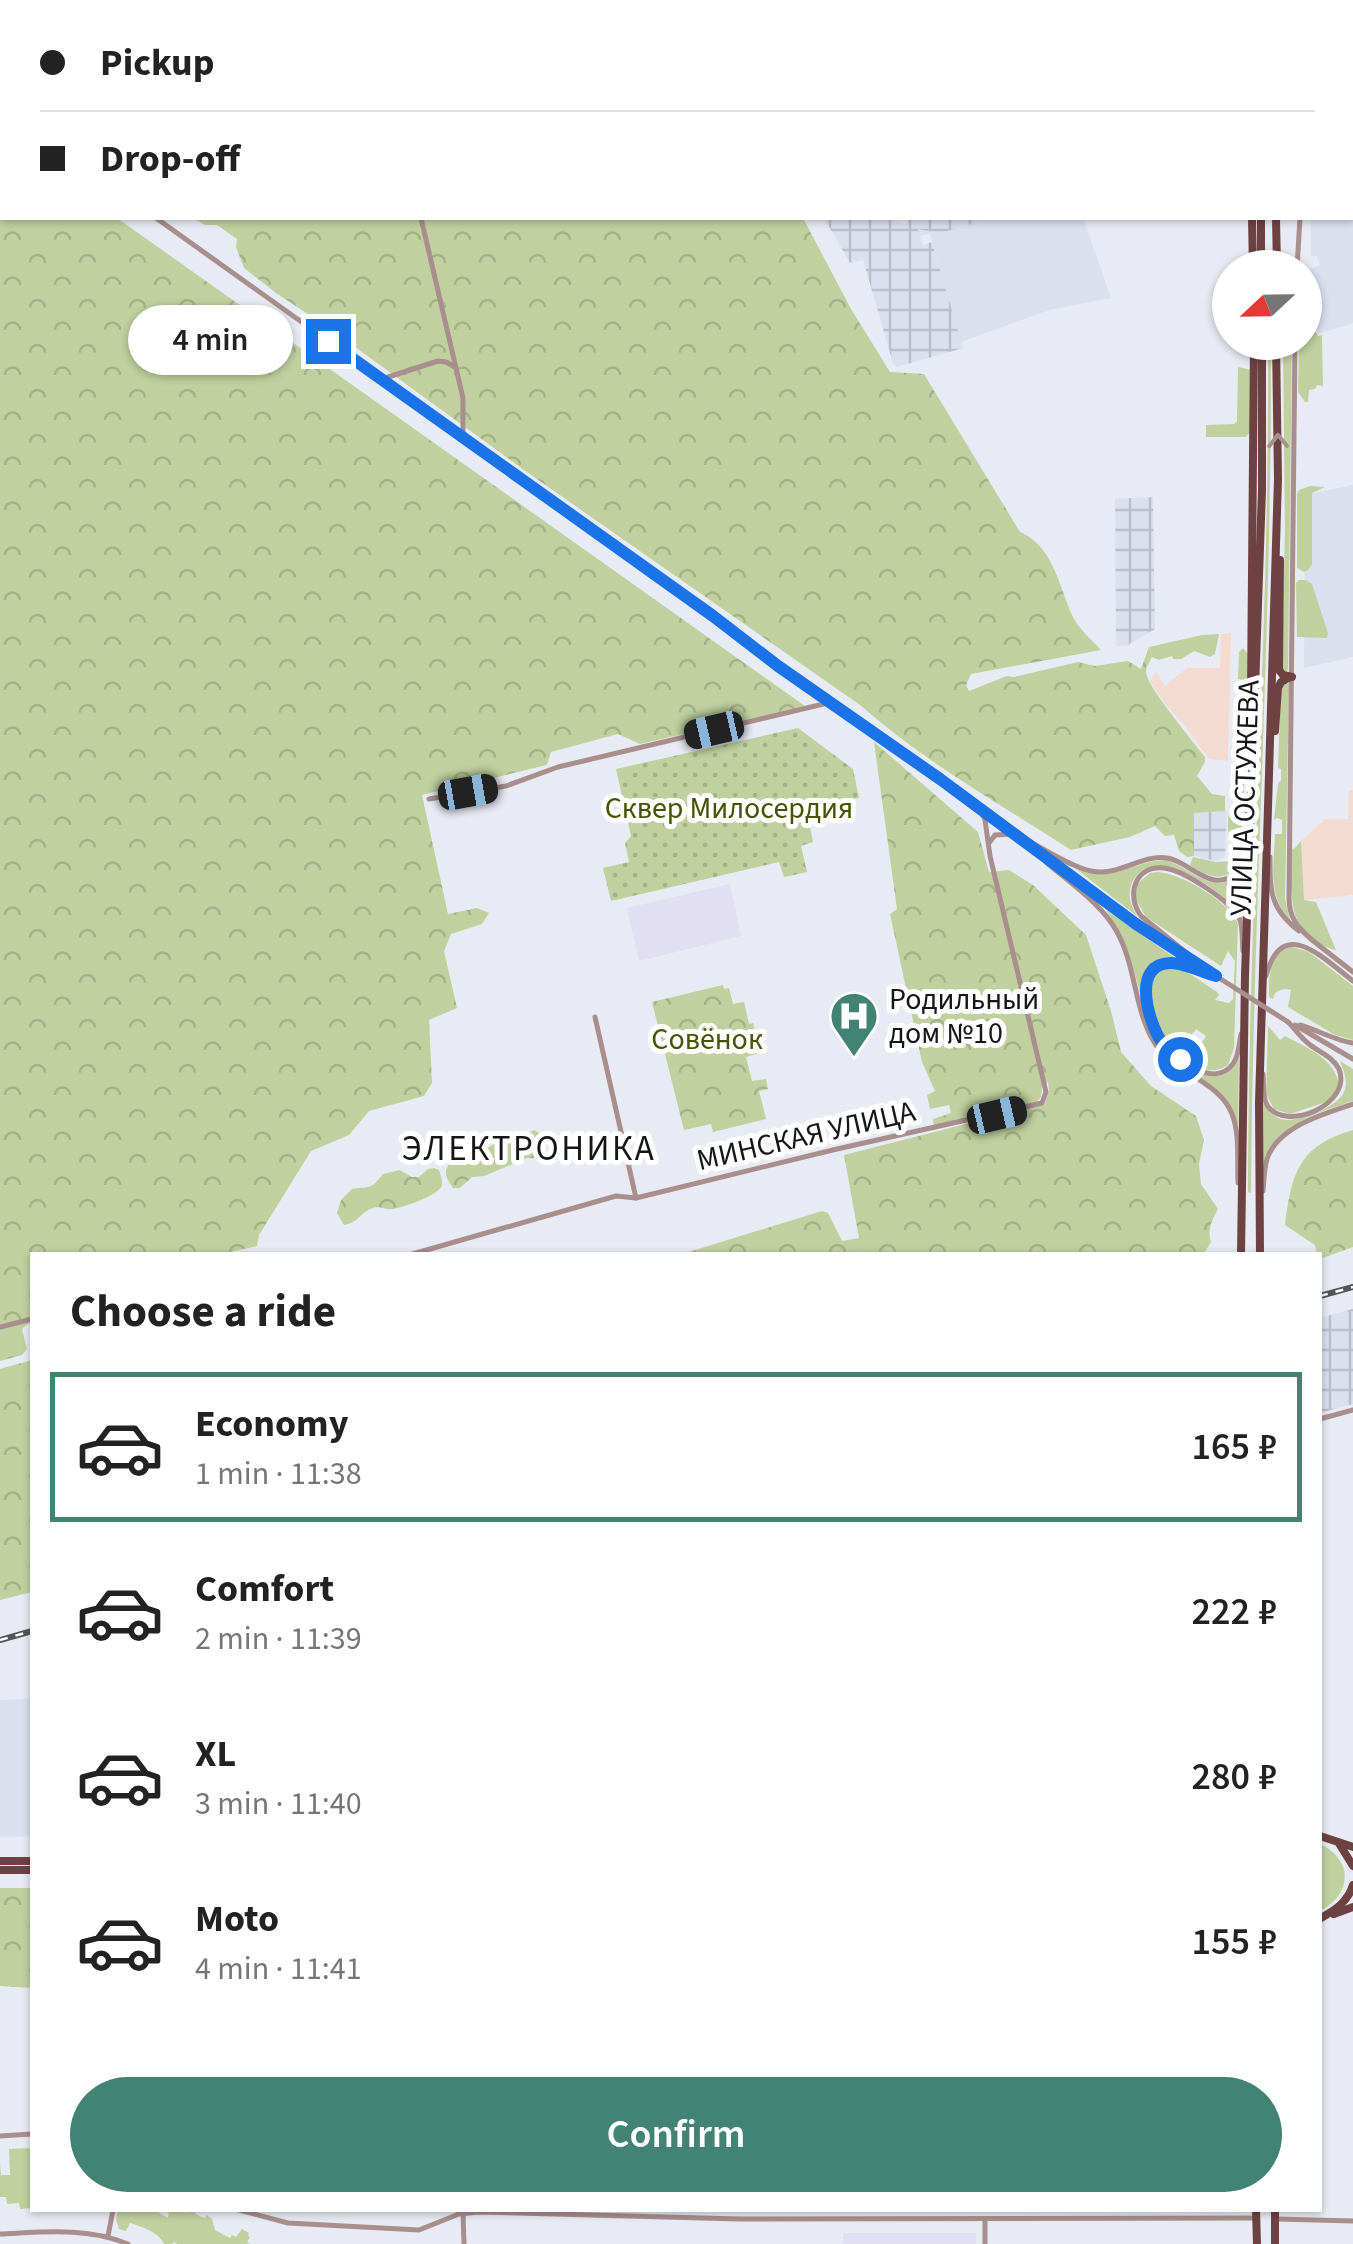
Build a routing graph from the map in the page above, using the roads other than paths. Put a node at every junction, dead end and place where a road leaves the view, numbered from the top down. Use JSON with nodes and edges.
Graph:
{"nodes":[{"id":1,"x":159,"y":220,"type":"edge"},
{"id":2,"x":421,"y":220,"type":"edge"},
{"id":3,"x":1252,"y":220,"type":"edge"},
{"id":4,"x":1260,"y":220,"type":"edge"},
{"id":5,"x":1276,"y":220,"type":"edge"},
{"id":6,"x":1300,"y":220,"type":"edge"},
{"id":7,"x":1253,"y":250,"type":"edge"},
{"id":8,"x":1261,"y":250,"type":"edge"},
{"id":9,"x":1277,"y":250,"type":"edge"},
{"id":10,"x":1298,"y":250,"type":"edge"},
{"id":11,"x":1254,"y":360,"type":"edge"},
{"id":12,"x":1262,"y":360,"type":"edge"},
{"id":13,"x":1276,"y":360,"type":"edge"},
{"id":14,"x":1295,"y":360,"type":"edge"},
{"id":15,"x":455,"y":367,"type":"junction"},
{"id":16,"x":382,"y":379,"type":"junction"},
{"id":17,"x":463,"y":437,"type":"junction"},
{"id":18,"x":1278,"y":479,"type":"junction"},
{"id":19,"x":1292,"y":677,"type":"junction"},
{"id":20,"x":832,"y":702,"type":"junction"},
{"id":21,"x":1252,"y":758,"type":"junction"},
{"id":22,"x":1270,"y":780,"type":"junction"},
{"id":23,"x":429,"y":800,"type":"dead end"},
{"id":24,"x":980,"y":810,"type":"junction"},
{"id":25,"x":1014,"y":834,"type":"junction"},
{"id":26,"x":1026,"y":843,"type":"junction"},
{"id":27,"x":988,"y":846,"type":"junction"},
{"id":28,"x":1311,"y":940,"type":"junction"},
{"id":29,"x":1353,"y":972,"type":"edge"},
{"id":30,"x":1216,"y":976,"type":"junction"},
{"id":31,"x":1244,"y":976,"type":"junction"},
{"id":32,"x":1353,"y":982,"type":"edge"},
{"id":33,"x":1262,"y":988,"type":"junction"},
{"id":34,"x":1244,"y":1014,"type":"junction"},
{"id":35,"x":595,"y":1018,"type":"dead end"},
{"id":36,"x":1288,"y":1022,"type":"junction"},
{"id":37,"x":1261,"y":1030,"type":"junction"},
{"id":38,"x":1353,"y":1043,"type":"edge"},
{"id":39,"x":1350,"y":1058,"type":"edge"},
{"id":40,"x":1353,"y":1104,"type":"edge"},
{"id":41,"x":636,"y":1198,"type":"junction"},
{"id":42,"x":1260,"y":1219,"type":"junction"},
{"id":43,"x":1242,"y":1223,"type":"junction"},
{"id":44,"x":420,"y":1252,"type":"edge"},
{"id":45,"x":1241,"y":1252,"type":"edge"},
{"id":46,"x":1260,"y":1252,"type":"edge"},
{"id":47,"x":30,"y":1320,"type":"edge"},
{"id":48,"x":0,"y":1327,"type":"edge"},
{"id":49,"x":1353,"y":1410,"type":"edge"},
{"id":50,"x":1322,"y":1418,"type":"edge"},
{"id":51,"x":1322,"y":1837,"type":"edge"},
{"id":52,"x":1336,"y":1842,"type":"junction"},
{"id":53,"x":1353,"y":1847,"type":"edge"},
{"id":54,"x":0,"y":1861,"type":"edge"},
{"id":55,"x":30,"y":1861,"type":"edge"},
{"id":56,"x":1353,"y":1866,"type":"edge"},
{"id":57,"x":0,"y":1870,"type":"edge"},
{"id":58,"x":30,"y":1870,"type":"edge"},
{"id":59,"x":1353,"y":1886,"type":"edge"},
{"id":60,"x":1353,"y":1907,"type":"edge"},
{"id":61,"x":1322,"y":1917,"type":"edge"},
{"id":62,"x":1322,"y":1917,"type":"edge"},
{"id":63,"x":30,"y":2134,"type":"edge"},
{"id":64,"x":0,"y":2136,"type":"edge"},
{"id":65,"x":113,"y":2212,"type":"edge"},
{"id":66,"x":247,"y":2212,"type":"edge"},
{"id":67,"x":485,"y":2212,"type":"edge"},
{"id":68,"x":524,"y":2212,"type":"edge"},
{"id":69,"x":463,"y":2213,"type":"junction"},
{"id":70,"x":1275,"y":2213,"type":"edge"},
{"id":71,"x":1256,"y":2214,"type":"edge"},
{"id":72,"x":985,"y":2220,"type":"junction"},
{"id":73,"x":1353,"y":2221,"type":"edge"},
{"id":74,"x":0,"y":2234,"type":"edge"},
{"id":75,"x":108,"y":2236,"type":"junction"},
{"id":76,"x":128,"y":2244,"type":"edge"},
{"id":77,"x":464,"y":2244,"type":"edge"},
{"id":78,"x":985,"y":2244,"type":"edge"},
{"id":79,"x":1256,"y":2244,"type":"edge"},
{"id":80,"x":1275,"y":2244,"type":"edge"}],
"edges":[{"from":1,"to":16,"type":"street"},
{"from":2,"to":15,"type":"street"},
{"from":3,"to":7,"type":"main road"},
{"from":4,"to":8,"type":"main road"},
{"from":5,"to":9,"type":"main road"},
{"from":6,"to":10,"type":"street"},
{"from":11,"to":21,"type":"main road"},
{"from":12,"to":21,"type":"main road","name":"УЛИЦА ОСТУЖЕВА"},
{"from":18,"to":13,"type":"main road","name":"УЛИЦА ОСТУЖЕВА","one_way":true},
{"from":14,"to":19,"type":"street"},
{"from":15,"to":16,"type":"street"},
{"from":15,"to":17,"type":"street"},
{"from":16,"to":17,"type":"street"},
{"from":17,"to":20,"type":"street"},
{"from":18,"to":19,"type":"main road"},
{"from":18,"to":22,"type":"main road","name":"УЛИЦА ОСТУЖЕВА"},
{"from":19,"to":22,"type":"main road"},
{"from":19,"to":28,"type":"street"},
{"from":20,"to":23,"type":"street"},
{"from":20,"to":24,"type":"street"},
{"from":21,"to":25,"type":"street"},
{"from":21,"to":31,"type":"main road","name":"УЛИЦА ОСТУЖЕВА"},
{"from":22,"to":28,"type":"street"},
{"from":22,"to":33,"type":"main road","name":"УЛИЦА ОСТУЖЕВА"},
{"from":24,"to":25,"type":"street"},
{"from":24,"to":27,"type":"street","name":"МИНСКАЯ УЛИЦА"},
{"from":25,"to":26,"type":"street"},
{"from":25,"to":27,"type":"street"},
{"from":26,"to":30,"type":"street"},
{"from":26,"to":43,"type":"street"},
{"from":27,"to":41,"type":"street","name":"МИНСКАЯ УЛИЦА"},
{"from":28,"to":29,"type":"street"},
{"from":30,"to":31,"type":"street"},
{"from":30,"to":34,"type":"street"},
{"from":30,"to":36,"type":"street","bridge":true},
{"from":31,"to":34,"type":"main road","name":"УЛИЦА ОСТУЖЕВА"},
{"from":32,"to":33,"type":"street"},
{"from":33,"to":37,"type":"main road","name":"УЛИЦА ОСТУЖЕВА"},
{"from":34,"to":43,"type":"main road","name":"УЛИЦА ОСТУЖЕВА"},
{"from":35,"to":41,"type":"street"},
{"from":36,"to":37,"type":"street"},
{"from":36,"to":38,"type":"street"},
{"from":36,"to":39,"type":"street"},
{"from":37,"to":42,"type":"main road","name":"УЛИЦА ОСТУЖЕВА"},
{"from":40,"to":42,"type":"street"},
{"from":41,"to":44,"type":"street","name":"МИНСКАЯ УЛИЦА"},
{"from":42,"to":46,"type":"main road","name":"УЛИЦА ОСТУЖЕВА"},
{"from":43,"to":45,"type":"main road","name":"УЛИЦА ОСТУЖЕВА"},
{"from":47,"to":48,"type":"street"},
{"from":49,"to":50,"type":"street"},
{"from":51,"to":52,"type":"main road"},
{"from":52,"to":53,"type":"main road"},
{"from":52,"to":56,"type":"main road"},
{"from":54,"to":55,"type":"main road"},
{"from":57,"to":58,"type":"main road"},
{"from":59,"to":61,"type":"main road"},
{"from":60,"to":62,"type":"main road"},
{"from":63,"to":64,"type":"street"},
{"from":65,"to":75,"type":"street"},
{"from":66,"to":69,"type":"street"},
{"from":67,"to":69,"type":"street"},
{"from":68,"to":72,"type":"street"},
{"from":69,"to":77,"type":"street"},
{"from":70,"to":73,"type":"street"},
{"from":70,"to":80,"type":"main road"},
{"from":71,"to":72,"type":"street"},
{"from":71,"to":79,"type":"main road"},
{"from":72,"to":78,"type":"street"},
{"from":74,"to":75,"type":"street"},
{"from":75,"to":76,"type":"street"}]}
